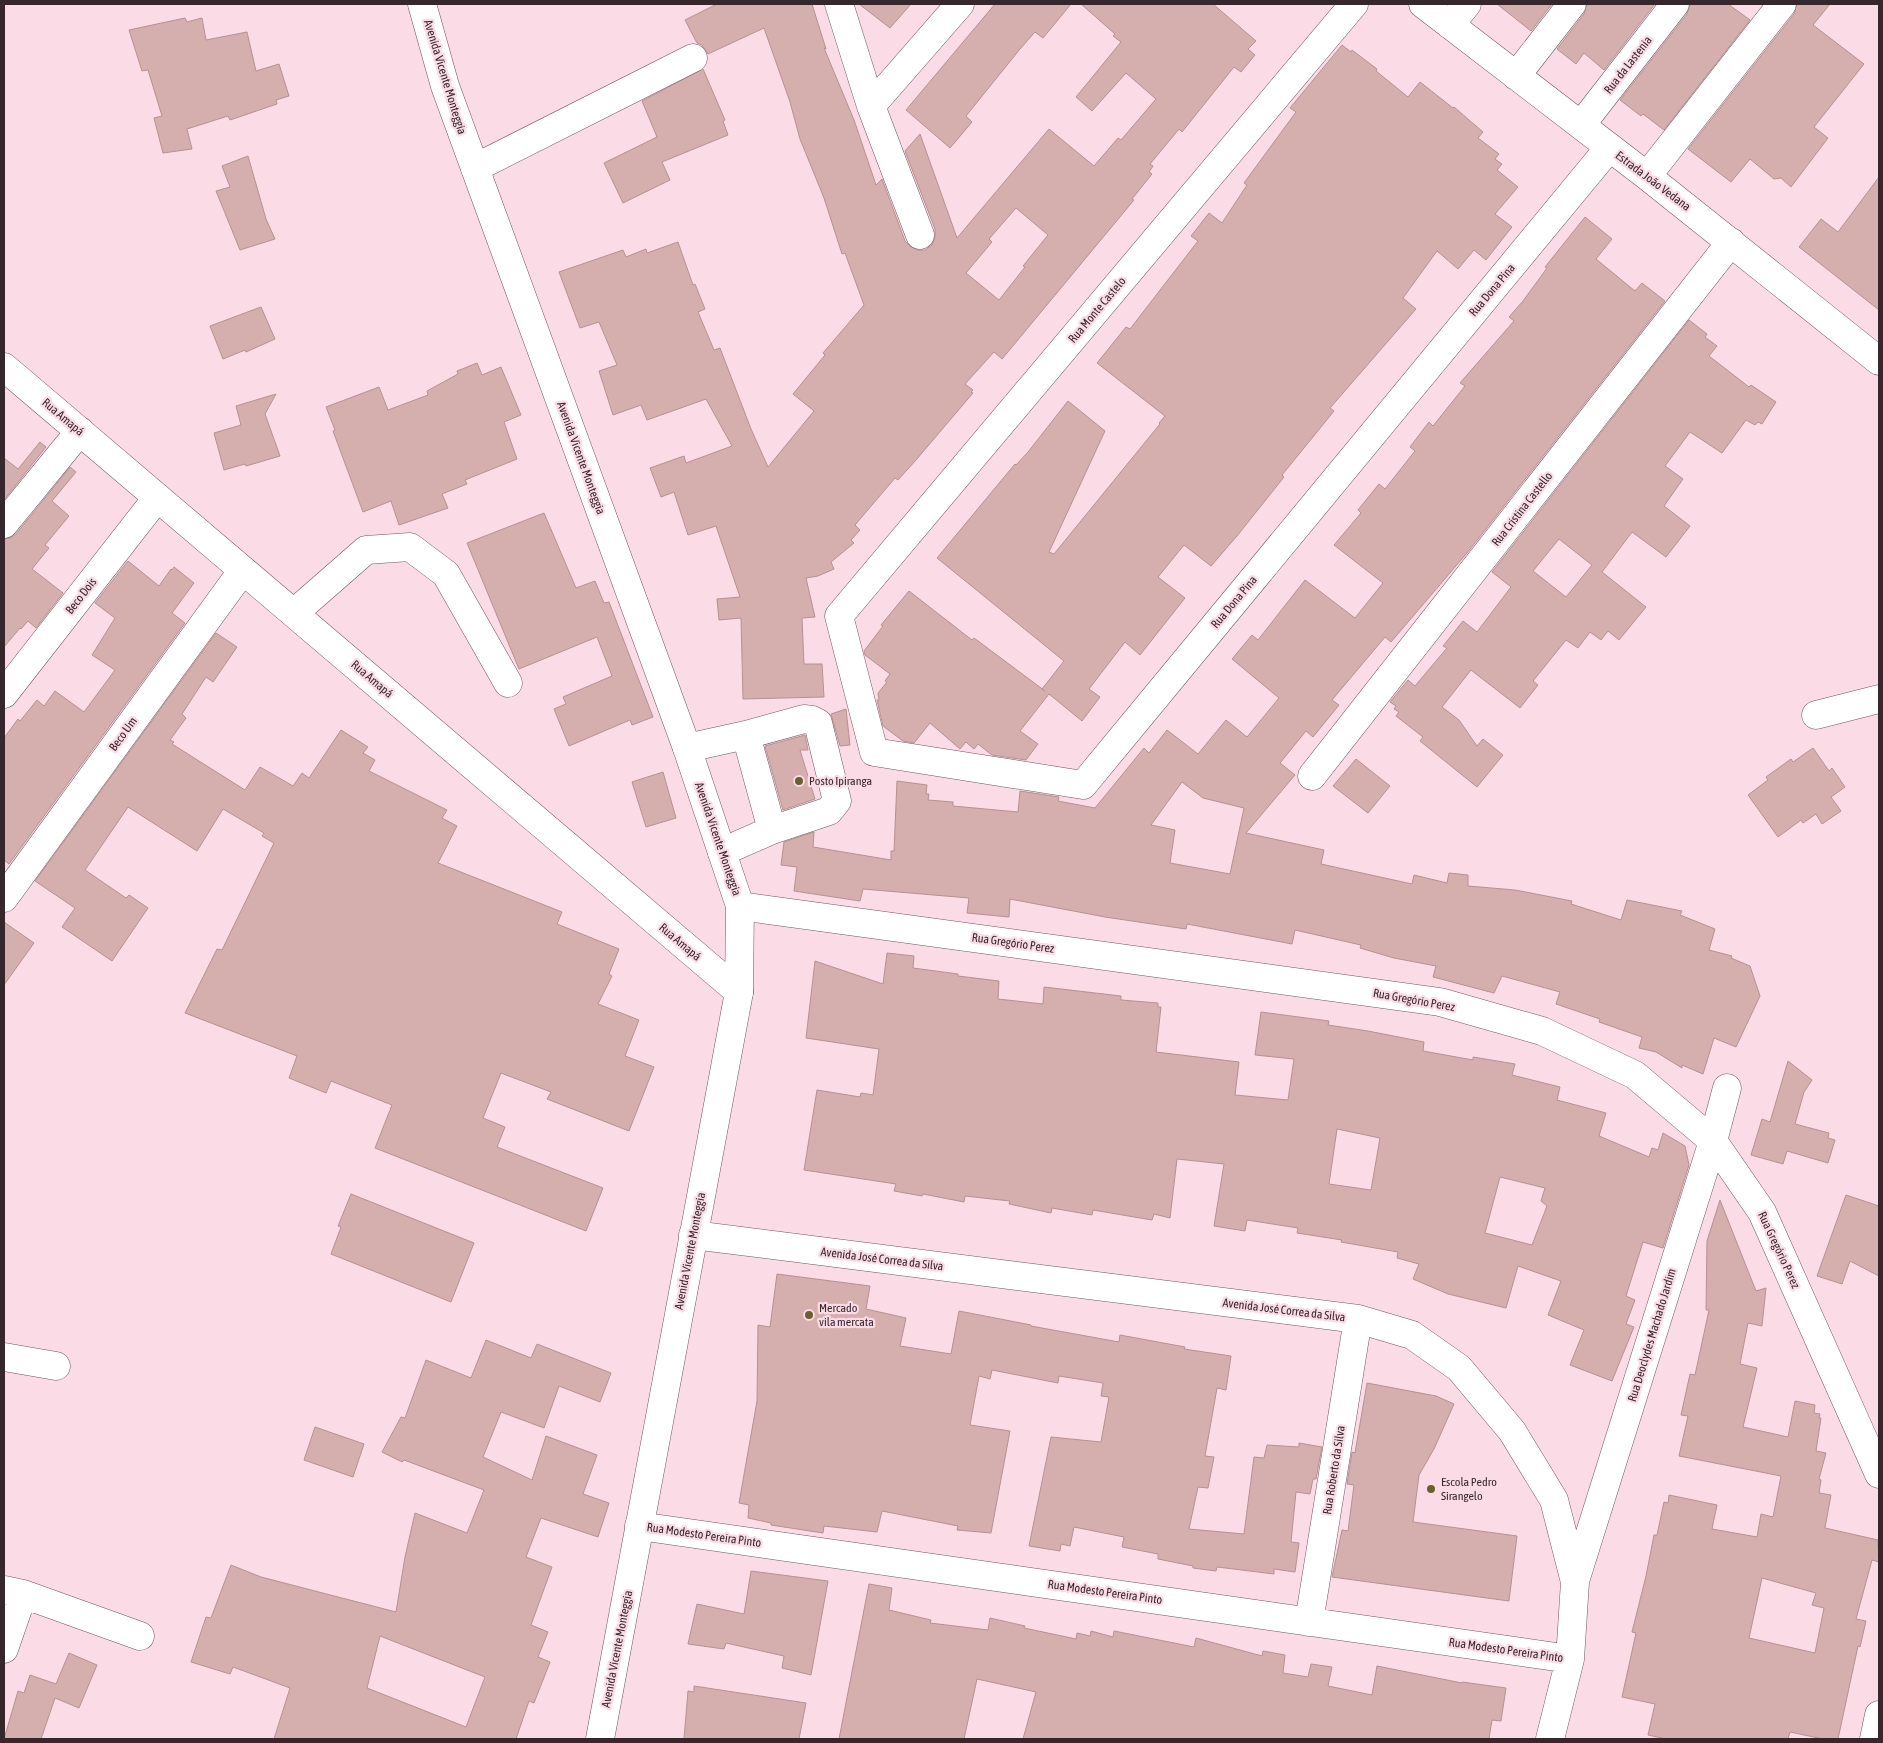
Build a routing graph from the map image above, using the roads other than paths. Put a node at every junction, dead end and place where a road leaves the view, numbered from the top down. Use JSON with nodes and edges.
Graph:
{"nodes":[{"id":1,"x":422,"y":4,"type":"edge"},
{"id":2,"x":839,"y":4,"type":"edge"},
{"id":3,"x":960,"y":4,"type":"edge"},
{"id":4,"x":1354,"y":4,"type":"edge"},
{"id":5,"x":1423,"y":4,"type":"edge"},
{"id":6,"x":1467,"y":4,"type":"edge"},
{"id":7,"x":1572,"y":4,"type":"edge"},
{"id":8,"x":1675,"y":4,"type":"edge"},
{"id":9,"x":1782,"y":4,"type":"edge"},
{"id":10,"x":1450,"y":25,"type":"junction"},
{"id":11,"x":693,"y":58,"type":"dead end"},
{"id":12,"x":1516,"y":76,"type":"junction"},
{"id":13,"x":871,"y":106,"type":"junction"},
{"id":14,"x":1581,"y":125,"type":"junction"},
{"id":15,"x":1609,"y":148,"type":"junction"},
{"id":16,"x":475,"y":168,"type":"junction"},
{"id":17,"x":1647,"y":176,"type":"junction"},
{"id":18,"x":920,"y":235,"type":"dead end"},
{"id":19,"x":1731,"y":242,"type":"junction"},
{"id":20,"x":1879,"y":361,"type":"edge"},
{"id":21,"x":4,"y":367,"type":"edge"},
{"id":22,"x":80,"y":431,"type":"junction"},
{"id":23,"x":157,"y":498,"type":"junction"},
{"id":24,"x":4,"y":524,"type":"edge"},
{"id":25,"x":243,"y":570,"type":"junction"},
{"id":26,"x":294,"y":613,"type":"junction"},
{"id":27,"x":839,"y":616,"type":"joint"},
{"id":28,"x":508,"y":683,"type":"dead end"},
{"id":29,"x":4,"y":694,"type":"edge"},
{"id":30,"x":1879,"y":699,"type":"edge"},
{"id":31,"x":1816,"y":715,"type":"dead end"},
{"id":32,"x":746,"y":735,"type":"junction"},
{"id":33,"x":687,"y":748,"type":"junction"},
{"id":34,"x":1312,"y":776,"type":"dead end"},
{"id":35,"x":772,"y":830,"type":"junction"},
{"id":36,"x":722,"y":852,"type":"junction"},
{"id":37,"x":4,"y":898,"type":"edge"},
{"id":38,"x":740,"y":906,"type":"junction"},
{"id":39,"x":739,"y":992,"type":"junction"},
{"id":40,"x":1727,"y":1088,"type":"dead end"},
{"id":41,"x":1713,"y":1141,"type":"junction"},
{"id":42,"x":693,"y":1235,"type":"junction"},
{"id":43,"x":1358,"y":1319,"type":"junction"},
{"id":44,"x":4,"y":1357,"type":"edge"},
{"id":45,"x":56,"y":1366,"type":"dead end"},
{"id":46,"x":1879,"y":1474,"type":"edge"},
{"id":47,"x":640,"y":1526,"type":"junction"},
{"id":48,"x":1575,"y":1582,"type":"junction"},
{"id":49,"x":13,"y":1592,"type":"edge"},
{"id":50,"x":1309,"y":1622,"type":"junction"},
{"id":51,"x":140,"y":1636,"type":"dead end"},
{"id":52,"x":4,"y":1649,"type":"edge"},
{"id":53,"x":1570,"y":1659,"type":"junction"},
{"id":54,"x":1879,"y":1715,"type":"edge"},
{"id":55,"x":600,"y":1739,"type":"edge"},
{"id":56,"x":1550,"y":1739,"type":"edge"},
{"id":57,"x":1874,"y":1739,"type":"edge"}],
"edges":[{"from":1,"to":16,"type":"street","name":"Avenida Vicente Monteggia"},
{"from":2,"to":13,"type":"street"},
{"from":3,"to":13,"type":"street"},
{"from":4,"to":27,"type":"street","name":"Rua Monte Castelo"},
{"from":5,"to":10,"type":"street","name":"Estrada João Vedana"},
{"from":6,"to":10,"type":"street"},
{"from":7,"to":12,"type":"street"},
{"from":8,"to":14,"type":"street","name":"Rua da Lastenia"},
{"from":9,"to":17,"type":"street"},
{"from":10,"to":12,"type":"street","name":"Estrada João Vedana"},
{"from":11,"to":16,"type":"street"},
{"from":12,"to":14,"type":"street","name":"Estrada João Vedana"},
{"from":13,"to":18,"type":"street"},
{"from":14,"to":15,"type":"street","name":"Estrada João Vedana"},
{"from":15,"to":17,"type":"street","name":"Estrada João Vedana"},
{"from":15,"to":27,"type":"street","name":"Rua Dona Pina"},
{"from":16,"to":33,"type":"street","name":"Avenida Vicente Monteggia"},
{"from":17,"to":19,"type":"street","name":"Estrada João Vedana"},
{"from":19,"to":20,"type":"street","name":"Estrada João Vedana"},
{"from":19,"to":34,"type":"street","name":"Rua Cristina Castello"},
{"from":21,"to":22,"type":"street","name":"Rua Amapá"},
{"from":22,"to":23,"type":"street","name":"Rua Amapá"},
{"from":22,"to":24,"type":"street"},
{"from":23,"to":25,"type":"street","name":"Rua Amapá"},
{"from":23,"to":29,"type":"street","name":"Beco Dois"},
{"from":25,"to":26,"type":"street","name":"Rua Amapá"},
{"from":25,"to":37,"type":"street","name":"Beco Um"},
{"from":26,"to":28,"type":"street"},
{"from":26,"to":39,"type":"street","name":"Rua Amapá"},
{"from":30,"to":31,"type":"street"},
{"from":32,"to":33,"type":"street"},
{"from":32,"to":35,"type":"street"},
{"from":32,"to":35,"type":"street"},
{"from":33,"to":36,"type":"street","name":"Avenida Vicente Monteggia"},
{"from":35,"to":36,"type":"street"},
{"from":36,"to":38,"type":"street","name":"Avenida Vicente Monteggia"},
{"from":38,"to":39,"type":"street","name":"Avenida Vicente Monteggia"},
{"from":38,"to":41,"type":"street","name":"Rua Gregório Perez"},
{"from":39,"to":42,"type":"street","name":"Avenida Vicente Monteggia"},
{"from":40,"to":41,"type":"street","name":"Rua Deoclydes Machado Jardim"},
{"from":41,"to":46,"type":"street","name":"Rua Gregório Perez"},
{"from":41,"to":48,"type":"street","name":"Rua Deoclydes Machado Jardim"},
{"from":42,"to":43,"type":"street","name":"Avenida José Correa da Silva"},
{"from":42,"to":47,"type":"street","name":"Avenida Vicente Monteggia"},
{"from":43,"to":48,"type":"street","name":"Avenida José Correa da Silva"},
{"from":43,"to":50,"type":"street","name":"Rua Roberto da Silva"},
{"from":44,"to":45,"type":"street"},
{"from":47,"to":50,"type":"street","name":"Rua Modesto Pereira Pinto"},
{"from":47,"to":55,"type":"street","name":"Avenida Vicente Monteggia"},
{"from":48,"to":53,"type":"street","name":"Avenida José Correa da Silva"},
{"from":49,"to":51,"type":"street"},
{"from":49,"to":52,"type":"street"},
{"from":50,"to":53,"type":"street","name":"Rua Modesto Pereira Pinto"},
{"from":53,"to":56,"type":"street","name":"Avenida José Correa da Silva"},
{"from":54,"to":57,"type":"street"}]}
